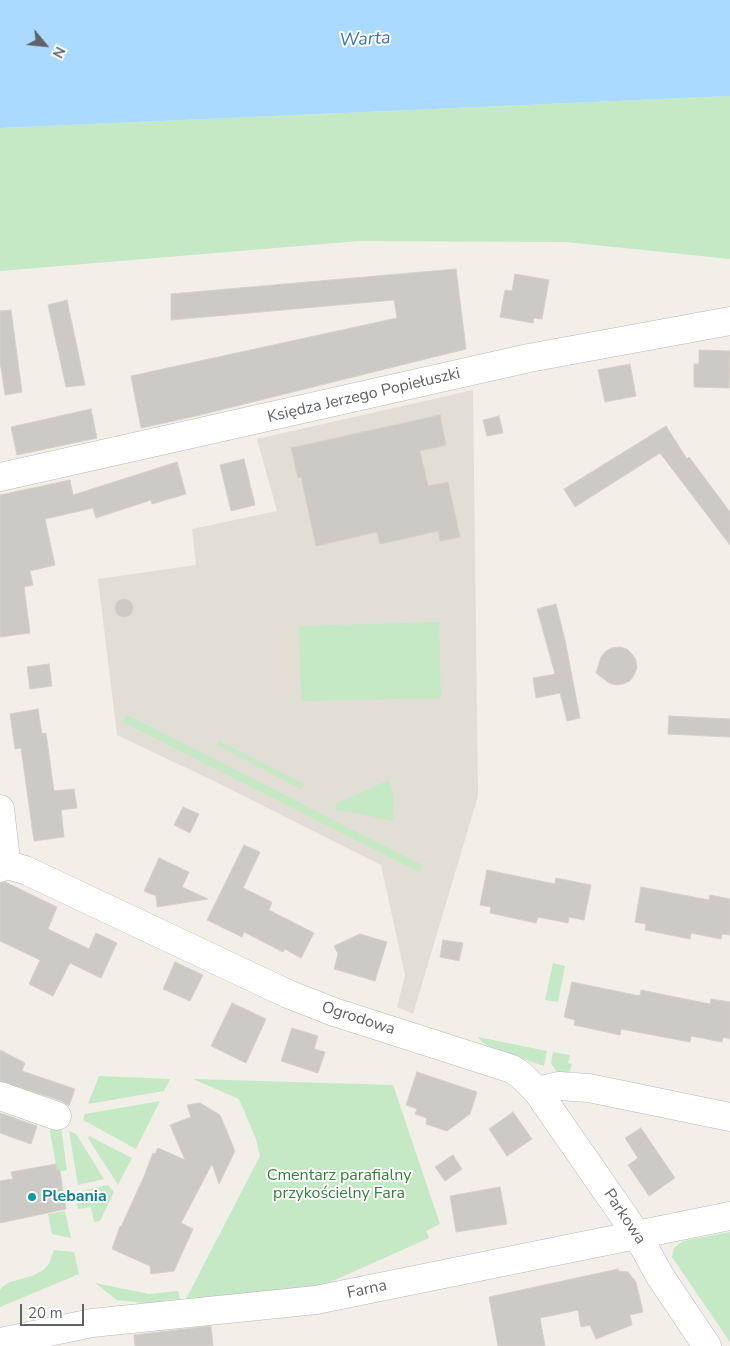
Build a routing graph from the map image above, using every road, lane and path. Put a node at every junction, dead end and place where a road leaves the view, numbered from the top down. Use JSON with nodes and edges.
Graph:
{"nodes":[{"id":1,"x":730,"y":322,"type":"edge"},
{"id":2,"x":0,"y":477,"type":"edge"},
{"id":3,"x":0,"y":809,"type":"edge"},
{"id":4,"x":1,"y":865,"type":"edge"},
{"id":5,"x":537,"y":1091,"type":"junction"},
{"id":6,"x":0,"y":1096,"type":"edge"},
{"id":7,"x":57,"y":1116,"type":"dead end"},
{"id":8,"x":730,"y":1117,"type":"edge"},
{"id":9,"x":730,"y":1216,"type":"edge"},
{"id":10,"x":636,"y":1234,"type":"junction"},
{"id":11,"x":0,"y":1342,"type":"edge"},
{"id":12,"x":707,"y":1346,"type":"edge"}],
"edges":[{"from":1,"to":2,"type":"street","name":"Księdza Jerzego Popiełuszki"},
{"from":3,"to":4,"type":"street"},
{"from":4,"to":5,"type":"street","name":"Ogrodowa"},
{"from":5,"to":8,"type":"street"},
{"from":5,"to":10,"type":"street","name":"Parkowa"},
{"from":6,"to":7,"type":"street"},
{"from":9,"to":10,"type":"street","name":"Farna"},
{"from":10,"to":11,"type":"street","name":"Farna"},
{"from":10,"to":12,"type":"street","name":"Parkowa"}]}
